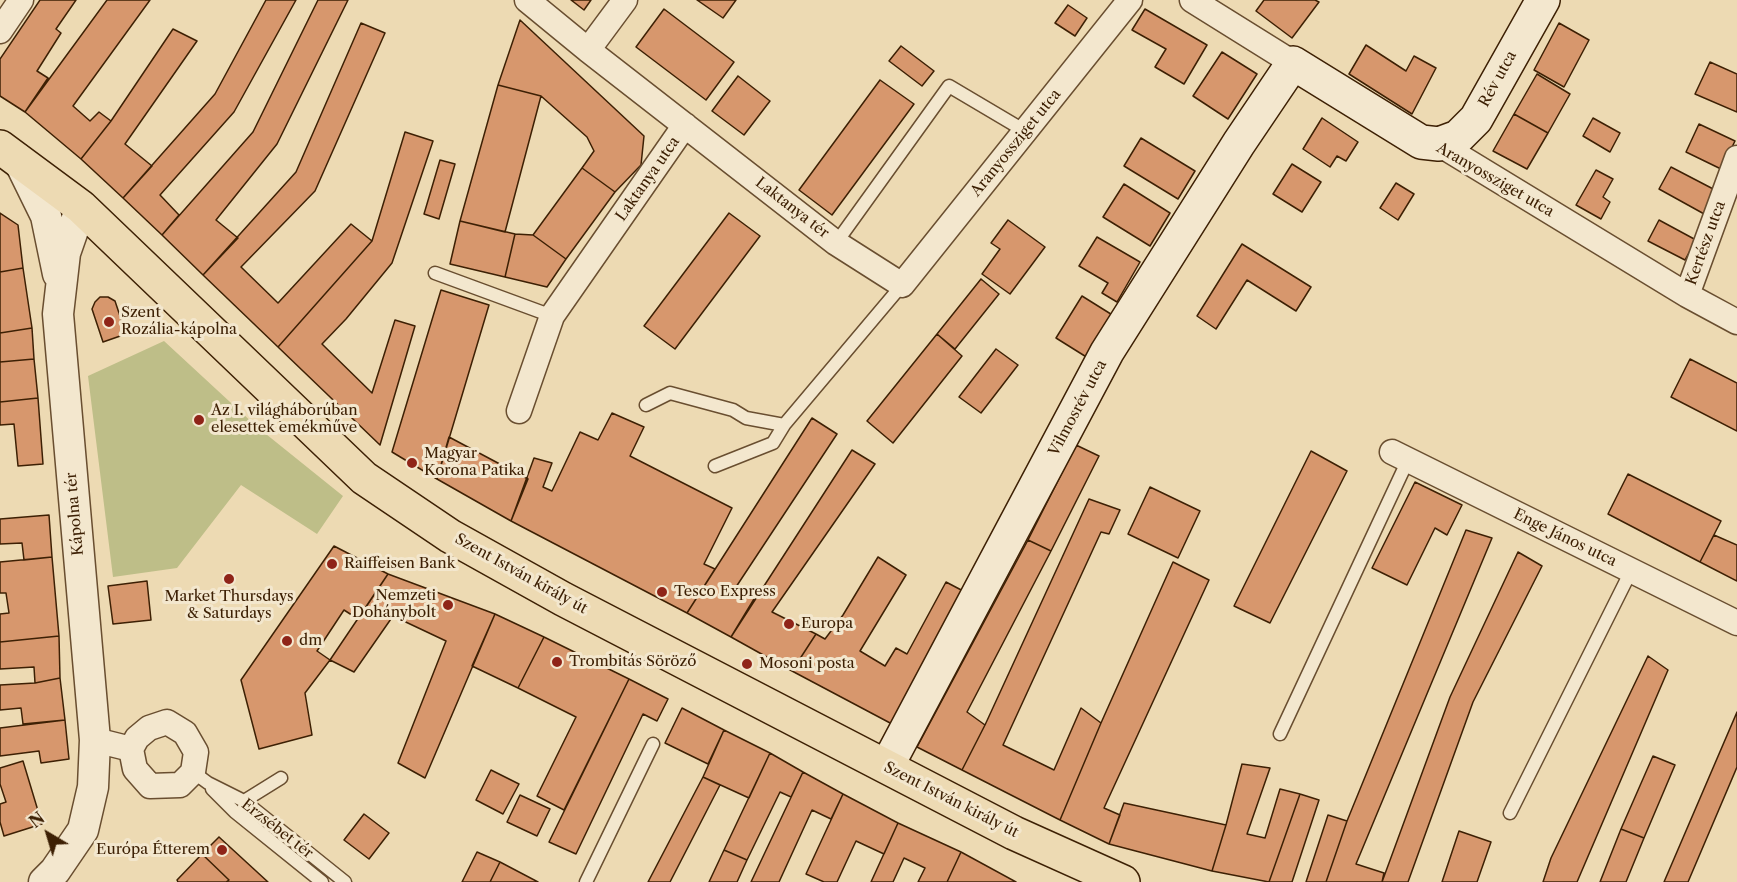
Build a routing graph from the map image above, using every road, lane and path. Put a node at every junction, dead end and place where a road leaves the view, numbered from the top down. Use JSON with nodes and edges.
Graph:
{"nodes":[{"id":1,"x":21,"y":0,"type":"edge"},
{"id":2,"x":527,"y":0,"type":"edge"},
{"id":3,"x":625,"y":0,"type":"edge"},
{"id":4,"x":1130,"y":0,"type":"edge"},
{"id":5,"x":1192,"y":0,"type":"edge"},
{"id":6,"x":1543,"y":0,"type":"edge"},
{"id":7,"x":0,"y":31,"type":"edge"},
{"id":8,"x":588,"y":50,"type":"junction"},
{"id":9,"x":1293,"y":63,"type":"junction"},
{"id":10,"x":686,"y":126,"type":"junction"},
{"id":11,"x":1025,"y":131,"type":"junction"},
{"id":12,"x":1439,"y":144,"type":"junction"},
{"id":13,"x":9,"y":153,"type":"edge"},
{"id":14,"x":1737,"y":158,"type":"edge"},
{"id":15,"x":81,"y":207,"type":"junction"},
{"id":16,"x":836,"y":243,"type":"junction"},
{"id":17,"x":435,"y":273,"type":"dead end"},
{"id":18,"x":902,"y":285,"type":"junction"},
{"id":19,"x":61,"y":288,"type":"junction"},
{"id":20,"x":1687,"y":295,"type":"junction"},
{"id":21,"x":552,"y":315,"type":"junction"},
{"id":22,"x":1737,"y":322,"type":"edge"},
{"id":23,"x":646,"y":405,"type":"dead end"},
{"id":24,"x":519,"y":411,"type":"dead end"},
{"id":25,"x":784,"y":425,"type":"junction"},
{"id":26,"x":1400,"y":456,"type":"joint"},
{"id":27,"x":714,"y":466,"type":"dead end"},
{"id":28,"x":1631,"y":571,"type":"junction"},
{"id":29,"x":1737,"y":623,"type":"edge"},
{"id":30,"x":1280,"y":734,"type":"dead end"},
{"id":31,"x":95,"y":740,"type":"junction"},
{"id":32,"x":653,"y":744,"type":"dead end"},
{"id":33,"x":131,"y":749,"type":"junction"},
{"id":34,"x":888,"y":766,"type":"junction"},
{"id":35,"x":200,"y":778,"type":"junction"},
{"id":36,"x":281,"y":778,"type":"dead end"},
{"id":37,"x":244,"y":801,"type":"junction"},
{"id":38,"x":1510,"y":813,"type":"dead end"},
{"id":39,"x":44,"y":882,"type":"edge"},
{"id":40,"x":322,"y":882,"type":"edge"},
{"id":41,"x":345,"y":882,"type":"edge"},
{"id":42,"x":586,"y":882,"type":"edge"},
{"id":43,"x":1123,"y":882,"type":"edge"}],
"edges":[{"from":1,"to":7,"type":"street"},
{"from":2,"to":8,"type":"street","name":"Laktanya utca"},
{"from":3,"to":8,"type":"street"},
{"from":4,"to":11,"type":"street","name":"Aranyossziget utca"},
{"from":5,"to":9,"type":"street","name":"Aranyossziget utca"},
{"from":6,"to":12,"type":"main road","name":"Rév utca"},
{"from":8,"to":10,"type":"street","name":"Laktanya utca"},
{"from":9,"to":12,"type":"main road","name":"Aranyossziget utca"},
{"from":9,"to":34,"type":"main road","name":"Vilmosrév utca"},
{"from":10,"to":16,"type":"street","name":"Laktanya tér"},
{"from":10,"to":21,"type":"street","name":"Laktanya utca"},
{"from":11,"to":16,"type":"lane"},
{"from":11,"to":18,"type":"street","name":"Aranyossziget utca"},
{"from":12,"to":20,"type":"street","name":"Aranyossziget utca"},
{"from":13,"to":15,"type":"main road","name":"Szent István király út"},
{"from":13,"to":19,"type":"street","name":"Kápolna tér"},
{"from":14,"to":20,"type":"street","name":"Kertész utca"},
{"from":15,"to":19,"type":"street","name":"Kápolna tér"},
{"from":15,"to":34,"type":"main road","name":"Szent István király út"},
{"from":16,"to":18,"type":"street","name":"Laktanya tér"},
{"from":17,"to":21,"type":"lane"},
{"from":18,"to":25,"type":"lane"},
{"from":19,"to":31,"type":"street","name":"Kápolna tér"},
{"from":20,"to":22,"type":"street","name":"Aranyossziget utca"},
{"from":21,"to":24,"type":"street","name":"Laktanya utca"},
{"from":23,"to":25,"type":"lane"},
{"from":25,"to":27,"type":"lane"},
{"from":26,"to":28,"type":"street","name":"Enge János utca"},
{"from":26,"to":30,"type":"lane"},
{"from":28,"to":29,"type":"street","name":"Enge János utca"},
{"from":28,"to":38,"type":"lane"},
{"from":31,"to":33,"type":"street"},
{"from":31,"to":39,"type":"street","name":"Kápolna tér"},
{"from":32,"to":42,"type":"lane"},
{"from":33,"to":35,"type":"street"},
{"from":33,"to":35,"type":"street"},
{"from":34,"to":43,"type":"main road","name":"Szent István király út"},
{"from":35,"to":37,"type":"lane","name":"Erzsébet tér"},
{"from":35,"to":40,"type":"lane"},
{"from":36,"to":37,"type":"lane"},
{"from":37,"to":41,"type":"lane","name":"Erzsébet tér"}]}
